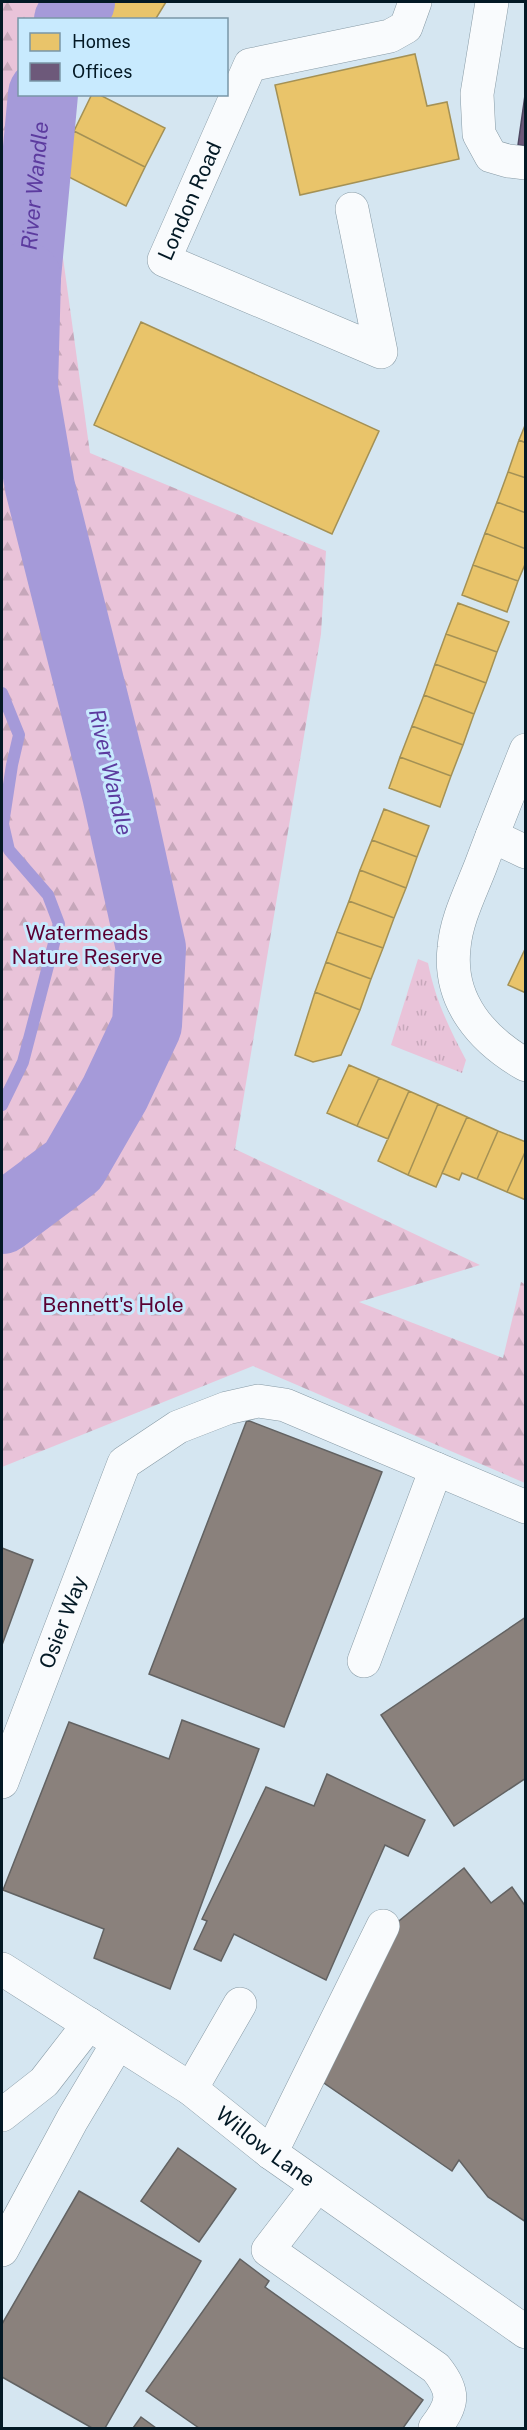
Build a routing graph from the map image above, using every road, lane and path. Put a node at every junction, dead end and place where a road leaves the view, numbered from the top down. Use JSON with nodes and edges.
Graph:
{"nodes":[{"id":1,"x":415,"y":2,"type":"edge"},
{"id":2,"x":492,"y":2,"type":"edge"},
{"id":3,"x":525,"y":163,"type":"edge"},
{"id":4,"x":352,"y":209,"type":"dead end"},
{"id":5,"x":525,"y":750,"type":"edge"},
{"id":6,"x":492,"y":836,"type":"junction"},
{"id":7,"x":525,"y":852,"type":"edge"},
{"id":8,"x":525,"y":1065,"type":"edge"},
{"id":9,"x":436,"y":1469,"type":"junction"},
{"id":10,"x":525,"y":1506,"type":"edge"},
{"id":11,"x":364,"y":1661,"type":"dead end"},
{"id":12,"x":2,"y":1782,"type":"edge"},
{"id":13,"x":383,"y":1926,"type":"dead end"},
{"id":14,"x":2,"y":1969,"type":"edge"},
{"id":15,"x":240,"y":2004,"type":"dead end"},
{"id":16,"x":89,"y":2024,"type":"junction"},
{"id":17,"x":118,"y":2043,"type":"junction"},
{"id":18,"x":191,"y":2089,"type":"junction"},
{"id":19,"x":2,"y":2115,"type":"edge"},
{"id":20,"x":271,"y":2153,"type":"junction"},
{"id":21,"x":317,"y":2186,"type":"junction"},
{"id":22,"x":2,"y":2250,"type":"edge"},
{"id":23,"x":525,"y":2332,"type":"edge"},
{"id":24,"x":435,"y":2428,"type":"edge"}],
"edges":[{"from":1,"to":4,"type":"street","name":"London Road"},
{"from":2,"to":3,"type":"street"},
{"from":5,"to":6,"type":"street"},
{"from":6,"to":7,"type":"street"},
{"from":6,"to":8,"type":"street"},
{"from":9,"to":10,"type":"street"},
{"from":9,"to":11,"type":"street"},
{"from":9,"to":12,"type":"street","name":"Osier Way"},
{"from":13,"to":20,"type":"street"},
{"from":14,"to":16,"type":"street","name":"Willow Lane"},
{"from":15,"to":18,"type":"street"},
{"from":16,"to":17,"type":"street","name":"Willow Lane"},
{"from":16,"to":19,"type":"street"},
{"from":17,"to":18,"type":"street","name":"Willow Lane"},
{"from":17,"to":22,"type":"street"},
{"from":18,"to":20,"type":"street","name":"Willow Lane"},
{"from":20,"to":21,"type":"street","name":"Willow Lane"},
{"from":21,"to":23,"type":"street","name":"Willow Lane"},
{"from":21,"to":24,"type":"street"}]}
